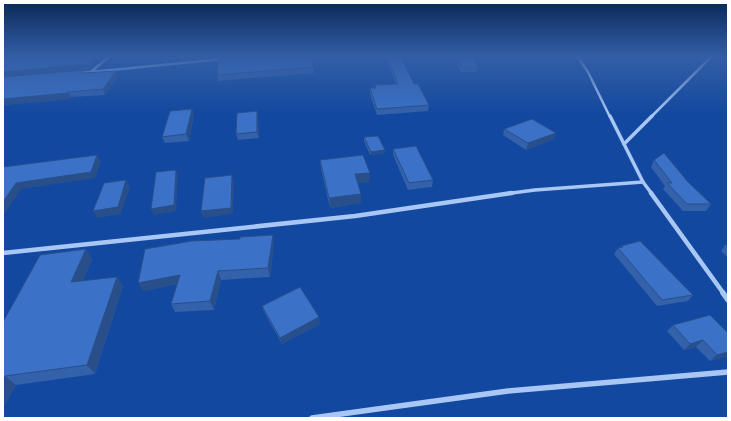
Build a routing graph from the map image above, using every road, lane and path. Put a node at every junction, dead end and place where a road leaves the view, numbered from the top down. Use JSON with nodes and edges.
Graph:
{"nodes":[{"id":1,"x":590,"y":76,"type":"edge"},
{"id":2,"x":692,"y":76,"type":"edge"},
{"id":3,"x":624,"y":144,"type":"junction"},
{"id":4,"x":643,"y":182,"type":"junction"},
{"id":5,"x":3,"y":252,"type":"edge"},
{"id":6,"x":728,"y":300,"type":"edge"},
{"id":7,"x":728,"y":372,"type":"edge"},
{"id":8,"x":312,"y":418,"type":"edge"}],
"edges":[{"from":1,"to":3,"type":"street"},
{"from":2,"to":3,"type":"street"},
{"from":3,"to":4,"type":"street"},
{"from":4,"to":5,"type":"street"},
{"from":4,"to":6,"type":"street"},
{"from":7,"to":8,"type":"street"}]}
